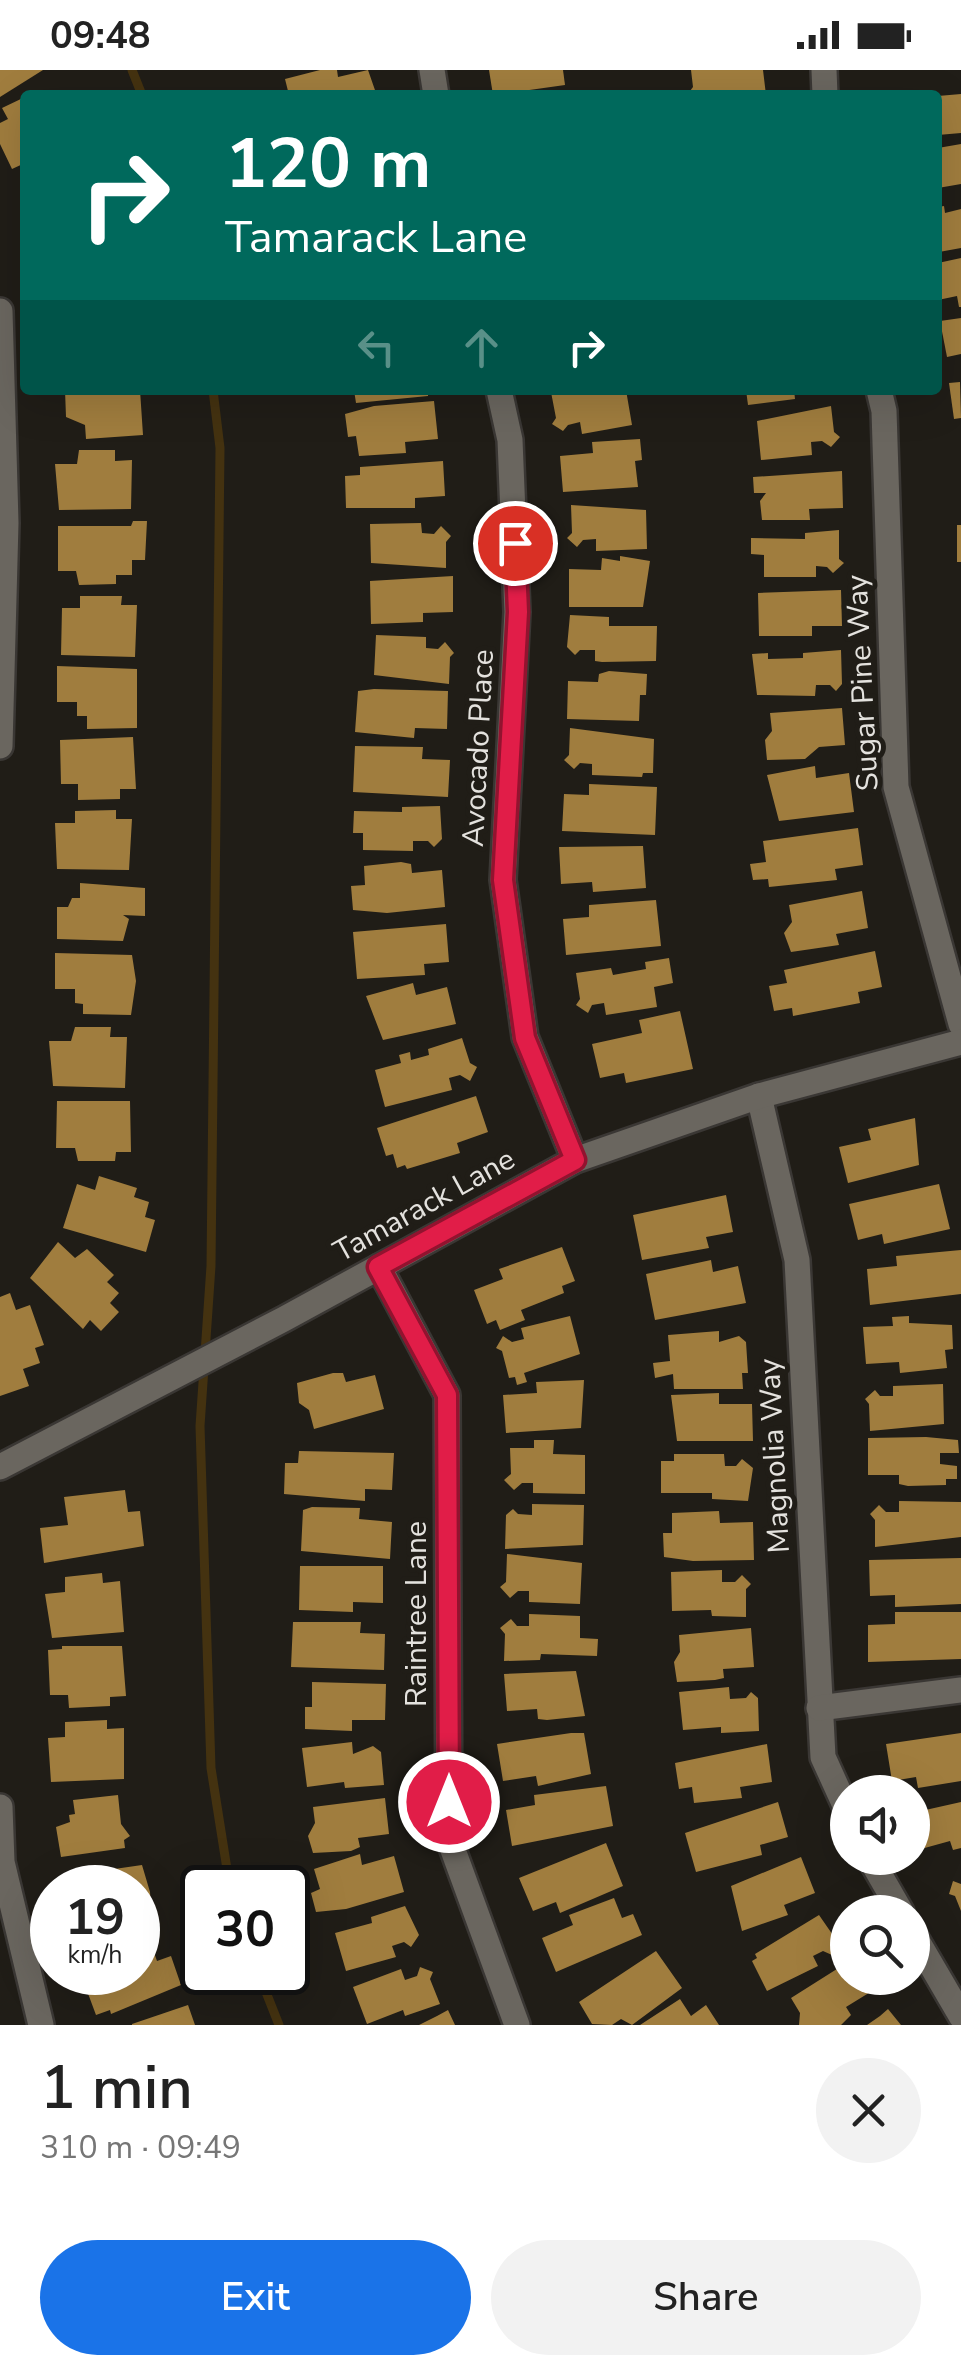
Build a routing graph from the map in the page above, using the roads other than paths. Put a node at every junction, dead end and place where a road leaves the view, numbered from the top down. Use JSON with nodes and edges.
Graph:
{"nodes":[{"id":1,"x":0,"y":311,"type":"edge"},
{"id":2,"x":500,"y":395,"type":"edge"},
{"id":3,"x":880,"y":395,"type":"edge"},
{"id":4,"x":3,"y":523,"type":"edge"},
{"id":5,"x":0,"y":746,"type":"edge"},
{"id":6,"x":961,"y":1024,"type":"edge"},
{"id":7,"x":961,"y":1042,"type":"edge"},
{"id":8,"x":759,"y":1096,"type":"junction"},
{"id":9,"x":575,"y":1160,"type":"junction"},
{"id":10,"x":378,"y":1267,"type":"junction"},
{"id":11,"x":0,"y":1467,"type":"edge"},
{"id":12,"x":961,"y":1690,"type":"edge"},
{"id":13,"x":819,"y":1708,"type":"junction"},
{"id":14,"x":832,"y":1775,"type":"edge"},
{"id":15,"x":0,"y":1807,"type":"edge"},
{"id":16,"x":930,"y":1963,"type":"edge"},
{"id":17,"x":961,"y":2016,"type":"edge"},
{"id":18,"x":41,"y":2025,"type":"edge"},
{"id":19,"x":517,"y":2025,"type":"edge"}],
"edges":[{"from":1,"to":4,"type":"street"},
{"from":2,"to":9,"type":"street","name":"Avocado Place"},
{"from":3,"to":6,"type":"street","name":"Sugar Pine Way"},
{"from":4,"to":5,"type":"street"},
{"from":7,"to":8,"type":"street","name":"Tamarack Lane"},
{"from":8,"to":9,"type":"street","name":"Tamarack Lane"},
{"from":8,"to":13,"type":"street","name":"Magnolia Way"},
{"from":9,"to":10,"type":"street","name":"Tamarack Lane"},
{"from":10,"to":11,"type":"street","name":"Tamarack Lane"},
{"from":10,"to":19,"type":"street","name":"Raintree Lane"},
{"from":12,"to":13,"type":"street"},
{"from":13,"to":14,"type":"street","name":"Magnolia Way"},
{"from":15,"to":18,"type":"street"},
{"from":16,"to":17,"type":"street"}]}
